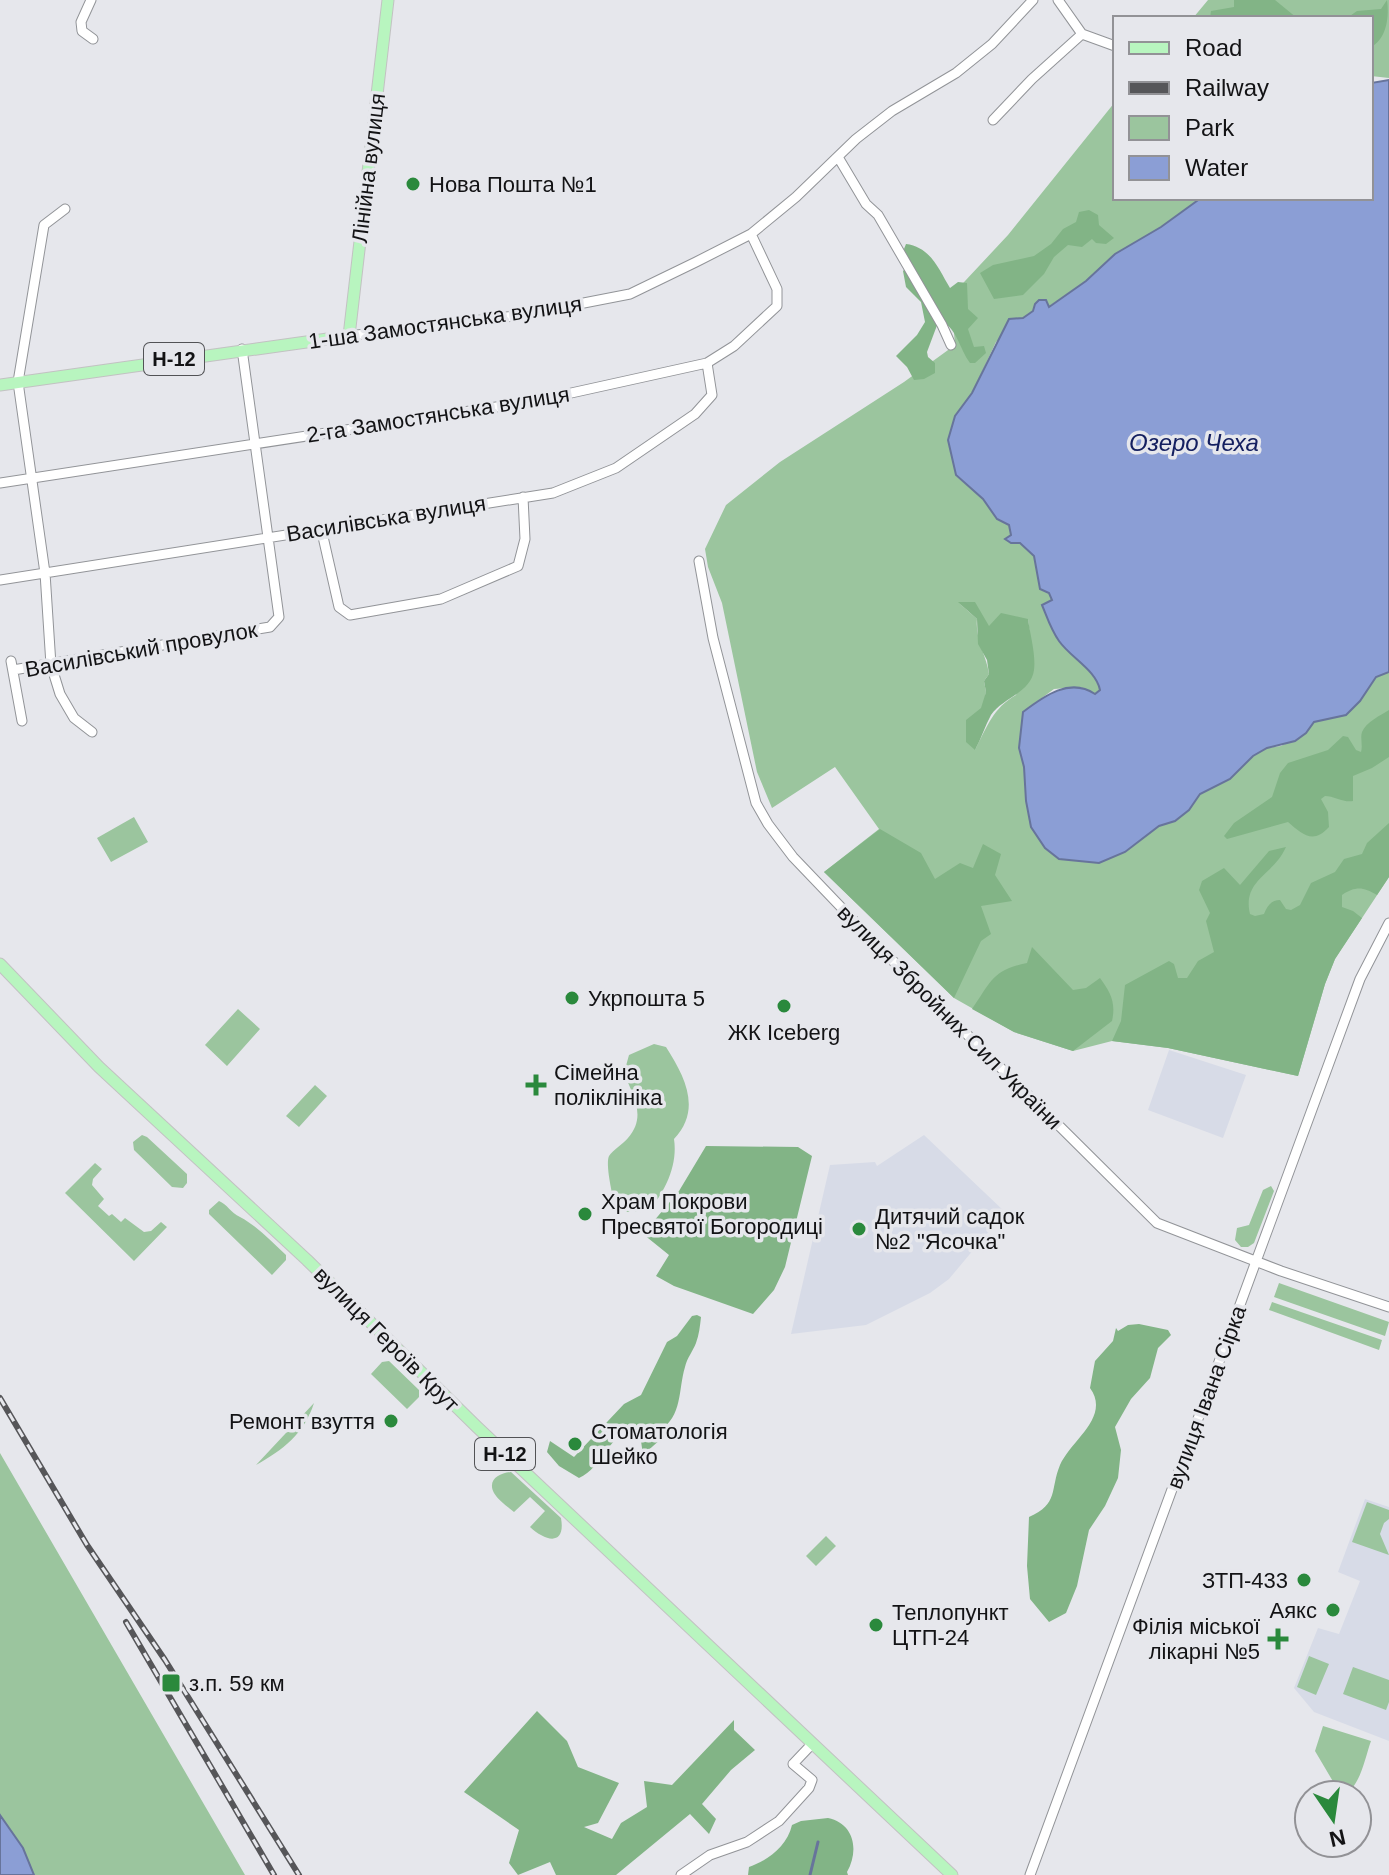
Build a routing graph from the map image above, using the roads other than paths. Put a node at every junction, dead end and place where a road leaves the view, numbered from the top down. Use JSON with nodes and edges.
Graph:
{"nodes":[{"id":1,"x":91,"y":0,"type":"edge"},
{"id":2,"x":388,"y":0,"type":"edge"},
{"id":3,"x":1033,"y":0,"type":"edge"},
{"id":4,"x":1058,"y":0,"type":"edge"},
{"id":5,"x":1082,"y":34,"type":"junction"},
{"id":6,"x":93,"y":39,"type":"dead end"},
{"id":7,"x":1113,"y":45,"type":"edge"},
{"id":8,"x":993,"y":120,"type":"dead end"},
{"id":9,"x":838,"y":157,"type":"junction"},
{"id":10,"x":65,"y":209,"type":"dead end"},
{"id":11,"x":751,"y":234,"type":"junction"},
{"id":12,"x":349,"y":336,"type":"junction"},
{"id":13,"x":951,"y":345,"type":"dead end"},
{"id":14,"x":242,"y":349,"type":"junction"},
{"id":15,"x":707,"y":363,"type":"junction"},
{"id":16,"x":18,"y":382,"type":"junction"},
{"id":17,"x":0,"y":385,"type":"edge"},
{"id":18,"x":256,"y":444,"type":"junction"},
{"id":19,"x":30,"y":478,"type":"junction"},
{"id":20,"x":0,"y":483,"type":"edge"},
{"id":21,"x":523,"y":497,"type":"junction"},
{"id":22,"x":321,"y":528,"type":"junction"},
{"id":23,"x":268,"y":536,"type":"junction"},
{"id":24,"x":699,"y":561,"type":"dead end"},
{"id":25,"x":45,"y":573,"type":"junction"},
{"id":26,"x":0,"y":580,"type":"edge"},
{"id":27,"x":51,"y":665,"type":"junction"},
{"id":28,"x":22,"y":721,"type":"dead end"},
{"id":29,"x":92,"y":732,"type":"dead end"},
{"id":30,"x":1389,"y":923,"type":"edge"},
{"id":31,"x":0,"y":964,"type":"edge"},
{"id":32,"x":1256,"y":1261,"type":"junction"},
{"id":33,"x":1389,"y":1307,"type":"edge"},
{"id":34,"x":812,"y":1744,"type":"junction"},
{"id":35,"x":681,"y":1875,"type":"edge"},
{"id":36,"x":952,"y":1875,"type":"edge"},
{"id":37,"x":1030,"y":1875,"type":"edge"}],
"edges":[{"from":1,"to":6,"type":"street"},
{"from":2,"to":12,"type":"main road","name":"Лінійна вулиця"},
{"from":3,"to":9,"type":"street","name":"1-ша Замостянська вулиця"},
{"from":4,"to":5,"type":"street"},
{"from":5,"to":7,"type":"street"},
{"from":5,"to":8,"type":"street"},
{"from":9,"to":11,"type":"street","name":"1-ша Замостянська вулиця"},
{"from":9,"to":13,"type":"street"},
{"from":10,"to":16,"type":"street"},
{"from":11,"to":12,"type":"street","name":"1-ша Замостянська вулиця"},
{"from":11,"to":15,"type":"street","name":"2-га Замостянська вулиця"},
{"from":12,"to":14,"type":"main road","name":"1-ша Замостянська вулиця","number":"Н-12"},
{"from":14,"to":16,"type":"main road","name":"1-ша Замостянська вулиця","number":"Н-12"},
{"from":14,"to":18,"type":"street","name":"Василівський провулок"},
{"from":15,"to":18,"type":"street","name":"2-га Замостянська вулиця"},
{"from":15,"to":21,"type":"street","name":"Василівська вулиця"},
{"from":16,"to":17,"type":"main road","name":"1-ша Замостянська вулиця","number":"Н-12"},
{"from":16,"to":19,"type":"street"},
{"from":18,"to":19,"type":"street","name":"2-га Замостянська вулиця"},
{"from":18,"to":23,"type":"street","name":"Василівський провулок"},
{"from":19,"to":20,"type":"street","name":"2-га Замостянська вулиця"},
{"from":19,"to":25,"type":"street"},
{"from":21,"to":22,"type":"street","name":"Василівська вулиця"},
{"from":21,"to":22,"type":"street"},
{"from":22,"to":23,"type":"street","name":"Василівська вулиця"},
{"from":23,"to":25,"type":"street","name":"Василівська вулиця"},
{"from":23,"to":27,"type":"street","name":"Василівський провулок"},
{"from":24,"to":32,"type":"street","name":"вулиця Збройних Сил України"},
{"from":25,"to":26,"type":"street","name":"Василівська вулиця"},
{"from":25,"to":27,"type":"street"},
{"from":27,"to":28,"type":"street","name":"Василівський провулок"},
{"from":27,"to":29,"type":"street"},
{"from":30,"to":32,"type":"street","name":"вулиця Івана Сірка"},
{"from":31,"to":34,"type":"main road","name":"вулиця Героїв Крут","number":"Н-12"},
{"from":32,"to":33,"type":"street","name":"вулиця Збройних Сил України"},
{"from":32,"to":37,"type":"street","name":"вулиця Івана Сірка"},
{"from":34,"to":35,"type":"street"},
{"from":34,"to":36,"type":"main road","name":"вулиця Героїв Крут","number":"Н-12"}]}
